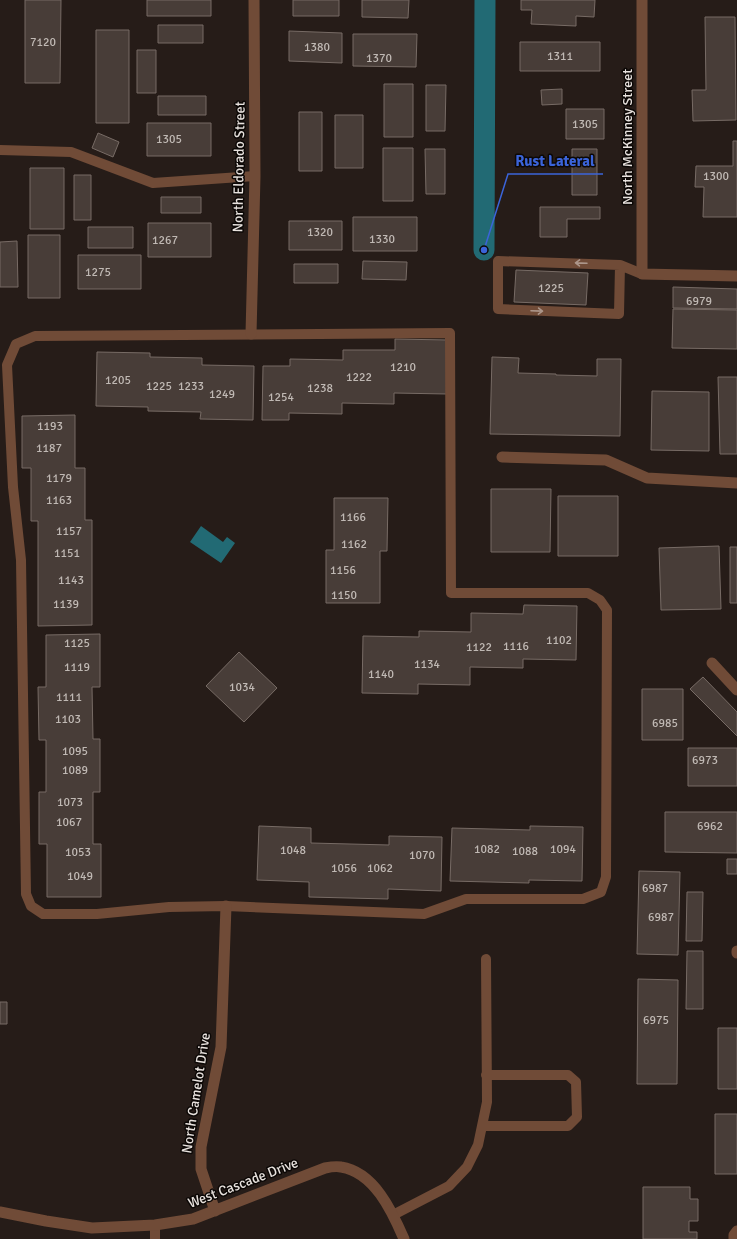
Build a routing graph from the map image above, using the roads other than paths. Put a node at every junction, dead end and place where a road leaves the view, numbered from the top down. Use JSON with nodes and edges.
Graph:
{"nodes":[{"id":1,"x":254,"y":0,"type":"edge"},
{"id":2,"x":642,"y":0,"type":"edge"},
{"id":3,"x":0,"y":150,"type":"edge"},
{"id":4,"x":255,"y":176,"type":"junction"},
{"id":5,"x":620,"y":265,"type":"junction"},
{"id":6,"x":642,"y":274,"type":"junction"},
{"id":7,"x":737,"y":276,"type":"edge"},
{"id":8,"x":251,"y":334,"type":"junction"},
{"id":9,"x":502,"y":457,"type":"dead end"},
{"id":10,"x":737,"y":483,"type":"edge"},
{"id":11,"x":712,"y":663,"type":"dead end"},
{"id":12,"x":737,"y":690,"type":"edge"},
{"id":13,"x":226,"y":906,"type":"junction"},
{"id":14,"x":486,"y":959,"type":"dead end"},
{"id":15,"x":486,"y":1075,"type":"junction"},
{"id":16,"x":482,"y":1126,"type":"junction"},
{"id":17,"x":215,"y":1211,"type":"junction"},
{"id":18,"x":0,"y":1212,"type":"edge"},
{"id":19,"x":394,"y":1215,"type":"junction"},
{"id":20,"x":155,"y":1225,"type":"junction"},
{"id":21,"x":737,"y":1231,"type":"edge"},
{"id":22,"x":155,"y":1239,"type":"edge"},
{"id":23,"x":404,"y":1239,"type":"edge"},
{"id":24,"x":734,"y":1239,"type":"edge"}],
"edges":[{"from":1,"to":4,"type":"street","name":"North Eldorado Street"},
{"from":2,"to":6,"type":"street","name":"North McKinney Street"},
{"from":3,"to":4,"type":"lane"},
{"from":4,"to":8,"type":"street","name":"North Eldorado Street"},
{"from":5,"to":5,"type":"lane","one_way":true},
{"from":5,"to":6,"type":"lane"},
{"from":6,"to":7,"type":"street"},
{"from":8,"to":13,"type":"lane"},
{"from":8,"to":13,"type":"lane"},
{"from":9,"to":10,"type":"street"},
{"from":11,"to":12,"type":"street"},
{"from":13,"to":17,"type":"street","name":"North Camelot Drive"},
{"from":14,"to":15,"type":"lane"},
{"from":15,"to":16,"type":"lane"},
{"from":15,"to":16,"type":"lane"},
{"from":16,"to":19,"type":"lane"},
{"from":17,"to":19,"type":"street","name":"West Cascade Drive"},
{"from":17,"to":20,"type":"street","name":"West Cascade Drive"},
{"from":18,"to":20,"type":"street","name":"West Cascade Drive"},
{"from":19,"to":23,"type":"street"},
{"from":20,"to":22,"type":"lane"},
{"from":21,"to":24,"type":"street"}]}
